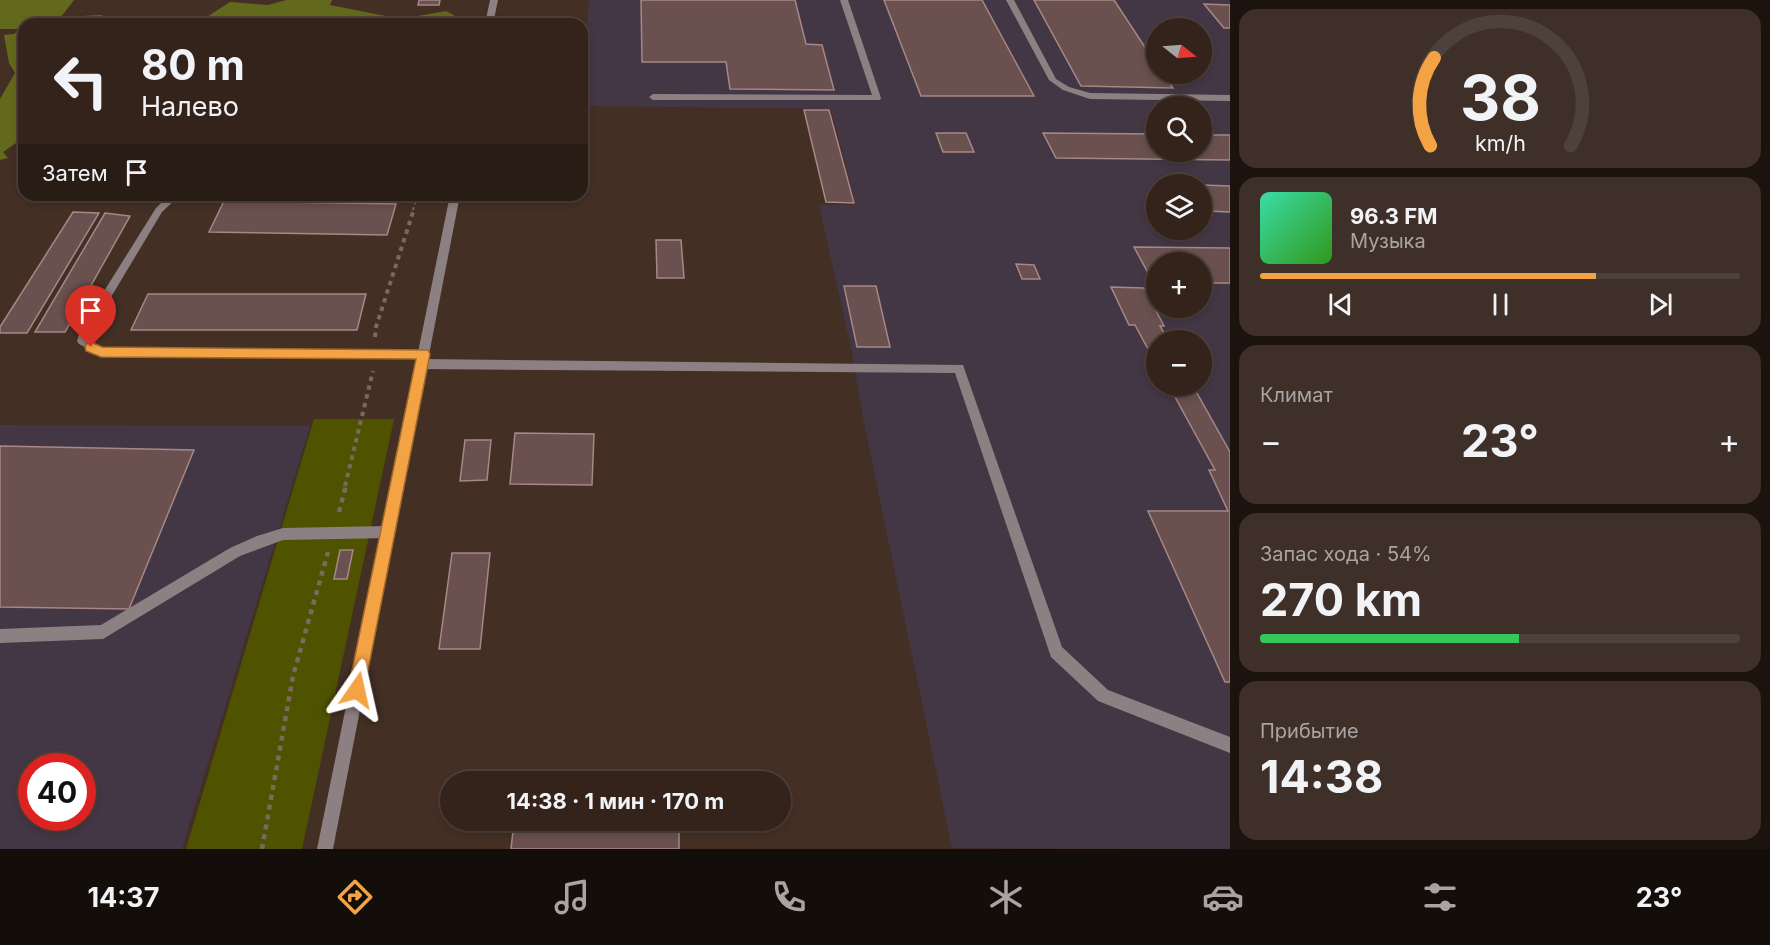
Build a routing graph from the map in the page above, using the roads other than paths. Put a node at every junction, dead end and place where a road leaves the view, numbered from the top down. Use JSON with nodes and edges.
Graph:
{"nodes":[{"id":1,"x":494,"y":0,"type":"edge"},
{"id":2,"x":844,"y":0,"type":"edge"},
{"id":3,"x":1010,"y":0,"type":"edge"},
{"id":4,"x":490,"y":18,"type":"edge"},
{"id":5,"x":653,"y":97,"type":"dead end"},
{"id":6,"x":1230,"y":98,"type":"edge"},
{"id":7,"x":169,"y":201,"type":"edge"},
{"id":8,"x":454,"y":201,"type":"edge"},
{"id":9,"x":422,"y":359,"type":"junction"},
{"id":10,"x":388,"y":532,"type":"junction"},
{"id":11,"x":0,"y":636,"type":"edge"},
{"id":12,"x":1230,"y":745,"type":"edge"},
{"id":13,"x":325,"y":849,"type":"edge"}],
"edges":[{"from":1,"to":4,"type":"street"},
{"from":2,"to":5,"type":"street"},
{"from":3,"to":6,"type":"street"},
{"from":7,"to":9,"type":"street"},
{"from":8,"to":9,"type":"street"},
{"from":9,"to":10,"type":"street"},
{"from":9,"to":12,"type":"street"},
{"from":10,"to":11,"type":"street"},
{"from":10,"to":13,"type":"street"}]}
